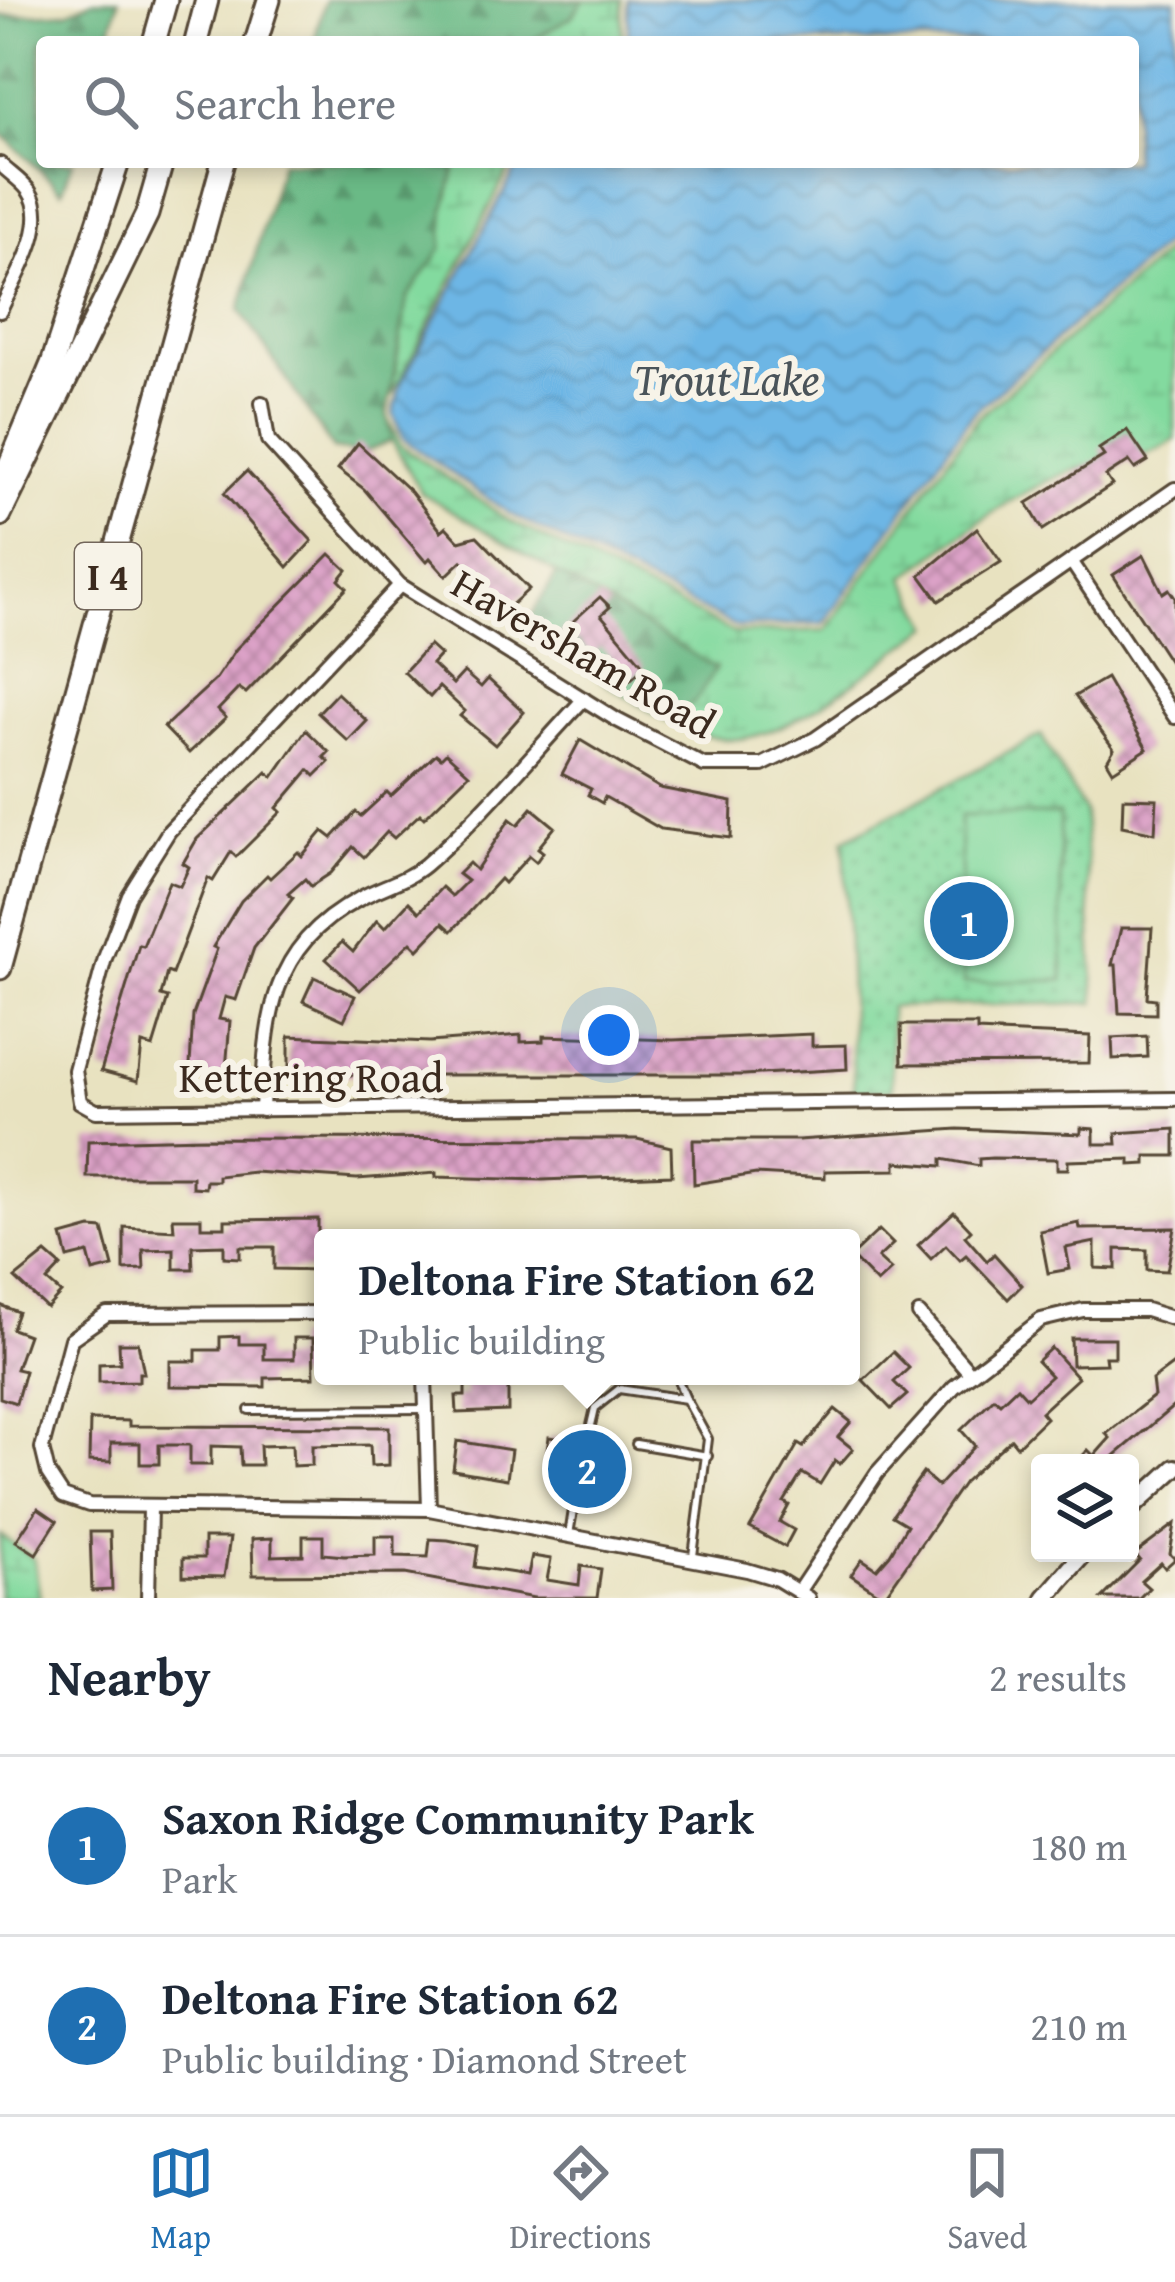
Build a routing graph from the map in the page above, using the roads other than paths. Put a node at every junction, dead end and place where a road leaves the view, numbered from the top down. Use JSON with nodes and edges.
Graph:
{"nodes":[{"id":1,"x":166,"y":0,"type":"edge"},
{"id":2,"x":207,"y":0,"type":"edge"},
{"id":3,"x":269,"y":0,"type":"edge"},
{"id":4,"x":156,"y":36,"type":"edge"},
{"id":5,"x":198,"y":36,"type":"edge"},
{"id":6,"x":258,"y":36,"type":"edge"},
{"id":7,"x":0,"y":164,"type":"edge"},
{"id":8,"x":116,"y":168,"type":"edge"},
{"id":9,"x":160,"y":168,"type":"edge"},
{"id":10,"x":221,"y":168,"type":"edge"},
{"id":11,"x":0,"y":311,"type":"edge"},
{"id":12,"x":262,"y":403,"type":"dead end"},
{"id":13,"x":0,"y":487,"type":"edge"},
{"id":14,"x":1175,"y":489,"type":"edge"},
{"id":15,"x":0,"y":515,"type":"edge"},
{"id":16,"x":1071,"y":561,"type":"junction"},
{"id":17,"x":400,"y":585,"type":"junction"},
{"id":18,"x":584,"y":699,"type":"junction"},
{"id":19,"x":1175,"y":717,"type":"edge"},
{"id":20,"x":0,"y":968,"type":"edge"},
{"id":21,"x":1175,"y":1099,"type":"edge"},
{"id":22,"x":262,"y":1110,"type":"junction"},
{"id":23,"x":314,"y":1312,"type":"edge"},
{"id":24,"x":919,"y":1315,"type":"dead end"},
{"id":25,"x":1175,"y":1319,"type":"edge"},
{"id":26,"x":971,"y":1374,"type":"junction"},
{"id":27,"x":425,"y":1385,"type":"edge"},
{"id":28,"x":680,"y":1385,"type":"edge"},
{"id":29,"x":686,"y":1399,"type":"junction"},
{"id":30,"x":426,"y":1409,"type":"junction"},
{"id":31,"x":249,"y":1410,"type":"dead end"},
{"id":32,"x":589,"y":1434,"type":"dead end"},
{"id":33,"x":635,"y":1444,"type":"dead end"},
{"id":34,"x":708,"y":1456,"type":"junction"},
{"id":35,"x":1175,"y":1468,"type":"edge"},
{"id":36,"x":577,"y":1485,"type":"dead end"},
{"id":37,"x":1139,"y":1501,"type":"edge"},
{"id":38,"x":150,"y":1508,"type":"junction"},
{"id":39,"x":429,"y":1509,"type":"junction"},
{"id":40,"x":569,"y":1536,"type":"junction"},
{"id":41,"x":692,"y":1560,"type":"junction"},
{"id":42,"x":1076,"y":1562,"type":"edge"},
{"id":43,"x":803,"y":1595,"type":"edge"},
{"id":44,"x":148,"y":1598,"type":"edge"},
{"id":45,"x":1045,"y":1598,"type":"edge"}],
"edges":[{"from":1,"to":4,"type":"highway"},
{"from":2,"to":5,"type":"highway"},
{"from":3,"to":6,"type":"highway"},
{"from":7,"to":11,"type":"street"},
{"from":8,"to":13,"type":"highway"},
{"from":9,"to":15,"type":"highway"},
{"from":10,"to":20,"type":"highway","number":"I 4"},
{"from":12,"to":17,"type":"street","name":"Haversham Road"},
{"from":14,"to":16,"type":"street","name":"Haversham Road"},
{"from":16,"to":18,"type":"street","name":"Haversham Road"},
{"from":16,"to":19,"type":"street"},
{"from":17,"to":18,"type":"street","name":"Haversham Road"},
{"from":17,"to":22,"type":"street","name":"Kettering Road"},
{"from":18,"to":22,"type":"street"},
{"from":21,"to":22,"type":"street","name":"Kettering Road"},
{"from":23,"to":38,"type":"street"},
{"from":24,"to":26,"type":"street"},
{"from":25,"to":26,"type":"street"},
{"from":26,"to":43,"type":"street"},
{"from":27,"to":30,"type":"street"},
{"from":28,"to":29,"type":"lane"},
{"from":29,"to":32,"type":"lane"},
{"from":29,"to":34,"type":"lane"},
{"from":30,"to":31,"type":"lane"},
{"from":30,"to":39,"type":"street"},
{"from":33,"to":34,"type":"lane"},
{"from":34,"to":41,"type":"lane"},
{"from":35,"to":37,"type":"street"},
{"from":36,"to":40,"type":"lane"},
{"from":38,"to":39,"type":"street"},
{"from":38,"to":44,"type":"street"},
{"from":39,"to":40,"type":"street"},
{"from":40,"to":41,"type":"street"},
{"from":41,"to":43,"type":"street"},
{"from":42,"to":45,"type":"street"}]}
